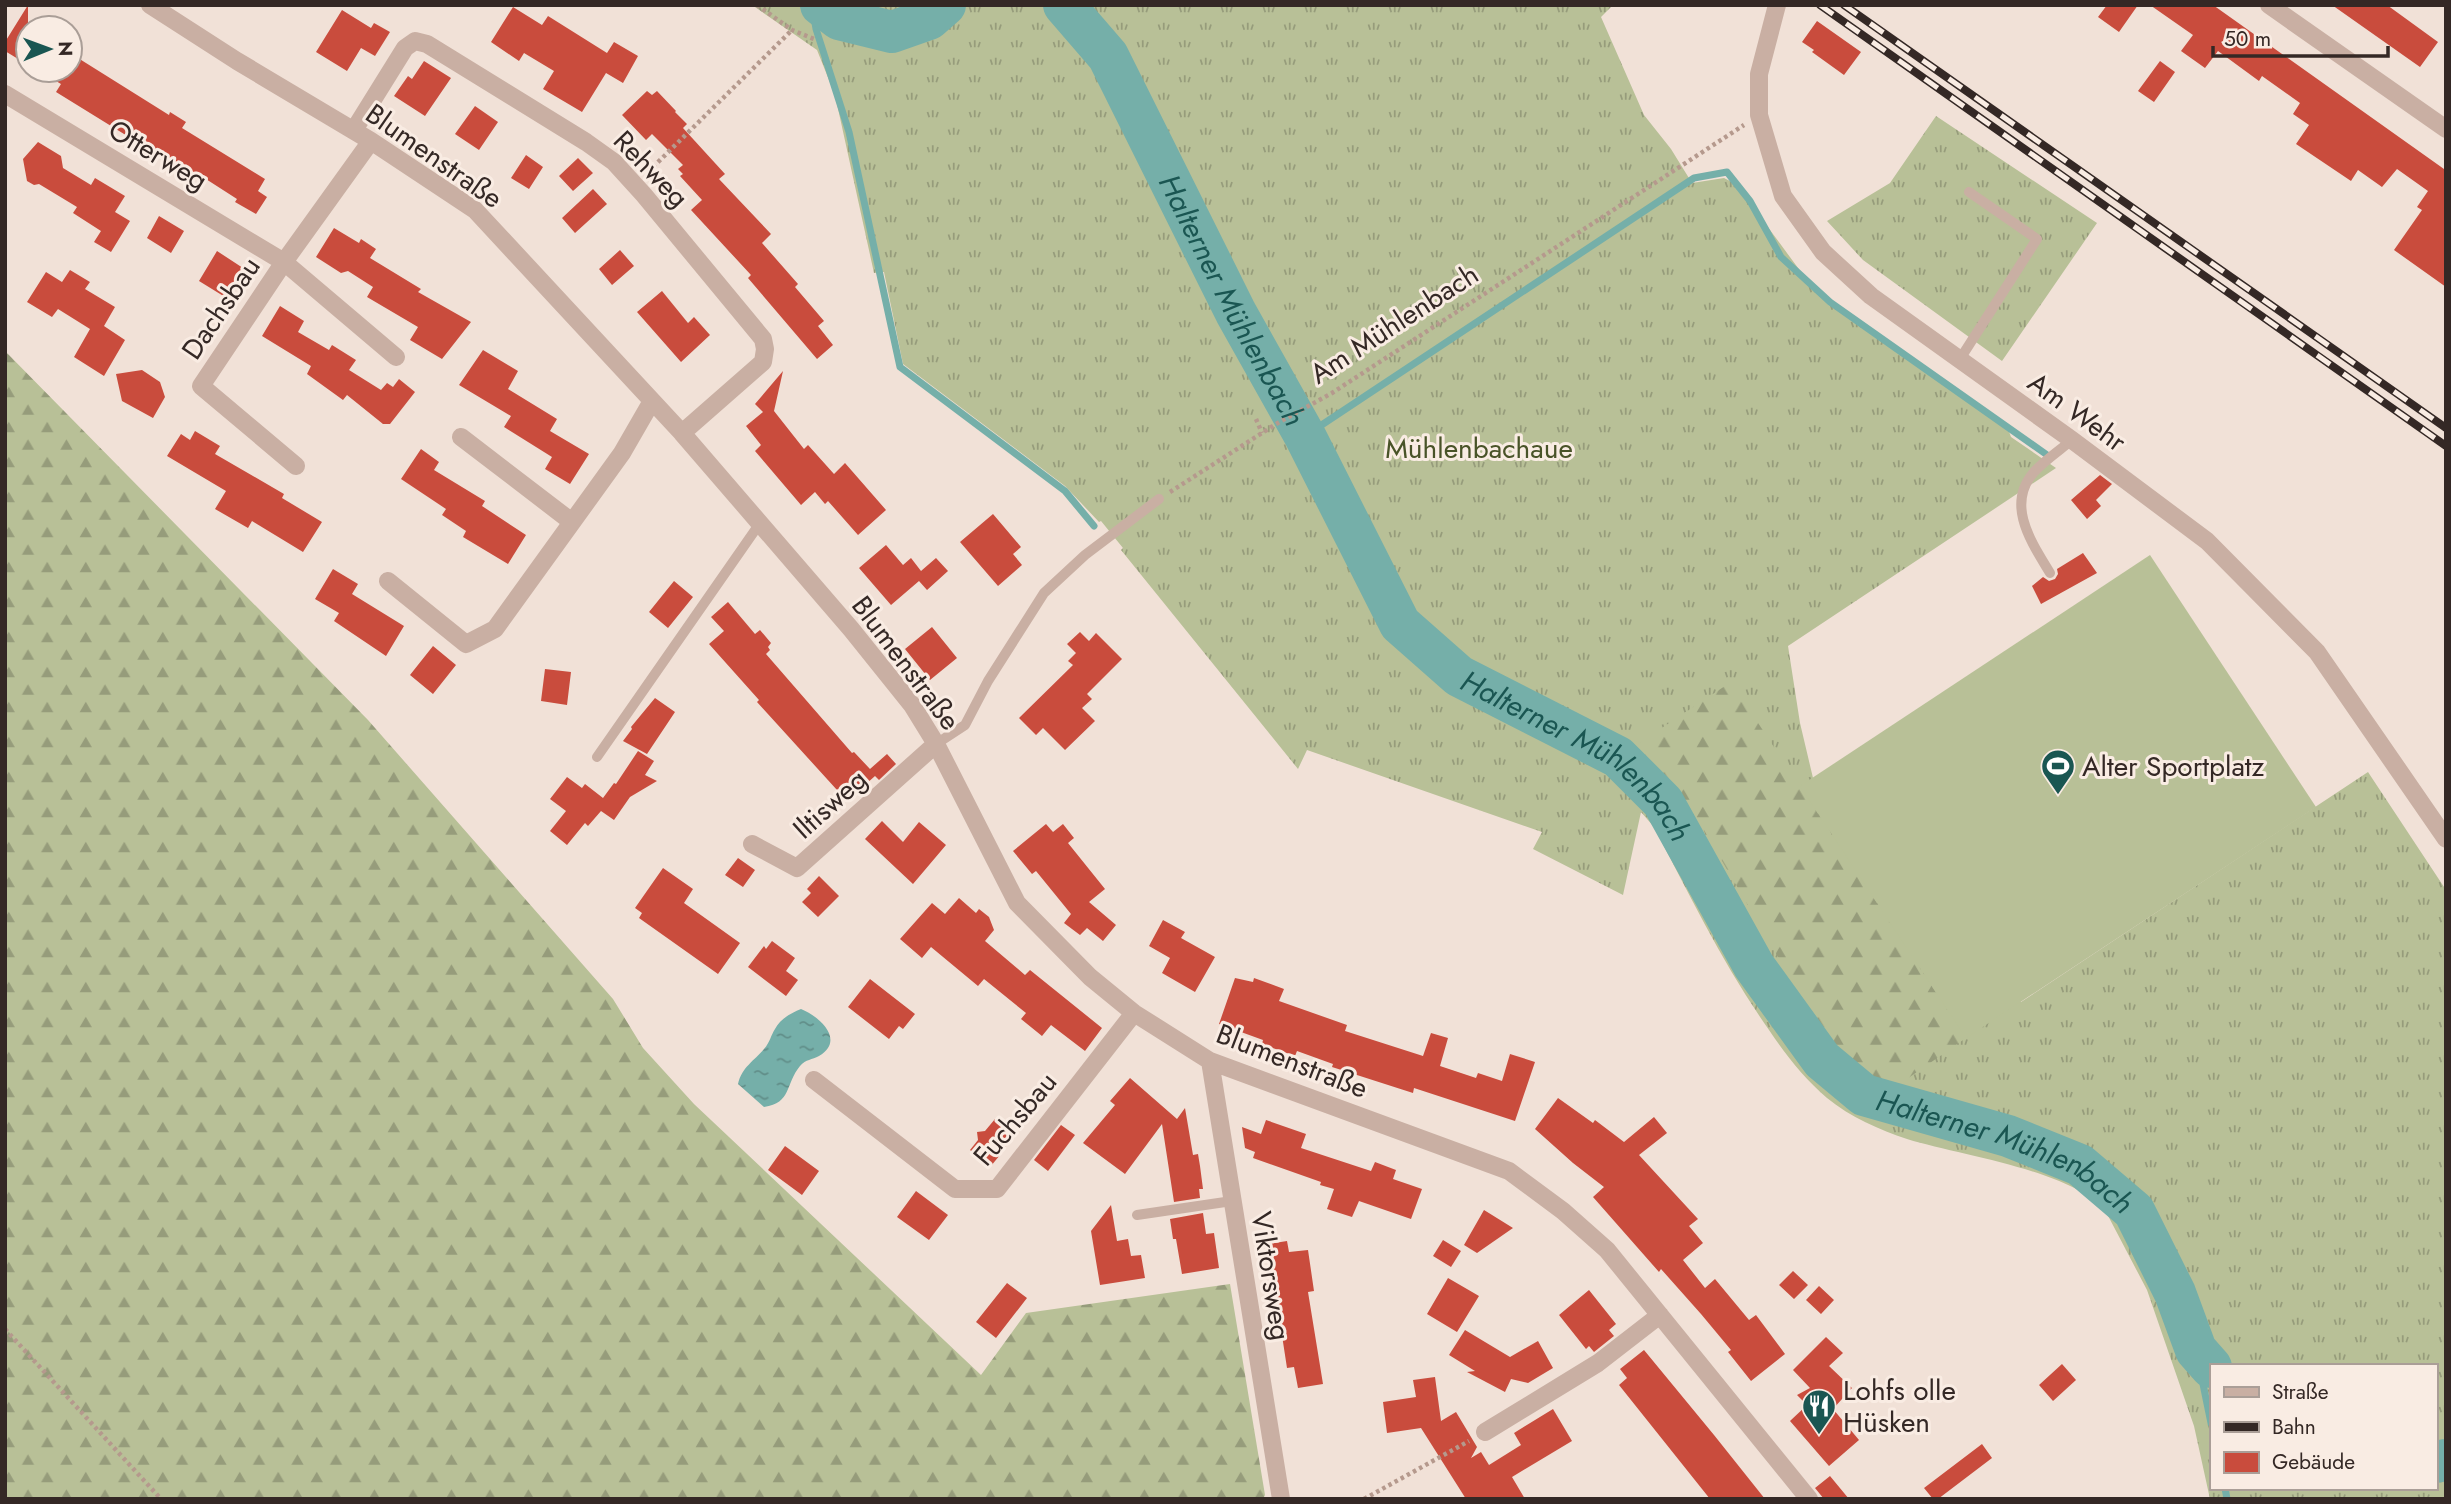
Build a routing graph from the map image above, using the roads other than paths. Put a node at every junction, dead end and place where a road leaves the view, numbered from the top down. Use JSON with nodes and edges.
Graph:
{"nodes":[{"id":1,"x":150,"y":5,"type":"edge"},
{"id":2,"x":1777,"y":5,"type":"edge"},
{"id":3,"x":2269,"y":5,"type":"edge"},
{"id":4,"x":5,"y":94,"type":"edge"},
{"id":5,"x":2446,"y":129,"type":"edge"},
{"id":6,"x":354,"y":130,"type":"junction"},
{"id":7,"x":371,"y":141,"type":"junction"},
{"id":8,"x":1969,"y":192,"type":"dead end"},
{"id":9,"x":284,"y":262,"type":"junction"},
{"id":10,"x":397,"y":357,"type":"dead end"},
{"id":11,"x":1960,"y":359,"type":"junction"},
{"id":12,"x":652,"y":401,"type":"junction"},
{"id":13,"x":682,"y":433,"type":"junction"},
{"id":14,"x":461,"y":437,"type":"dead end"},
{"id":15,"x":2072,"y":440,"type":"junction"},
{"id":16,"x":296,"y":466,"type":"dead end"},
{"id":17,"x":1159,"y":499,"type":"road end"},
{"id":18,"x":572,"y":522,"type":"junction"},
{"id":19,"x":760,"y":523,"type":"junction"},
{"id":20,"x":2050,"y":573,"type":"dead end"},
{"id":21,"x":388,"y":581,"type":"dead end"},
{"id":22,"x":936,"y":744,"type":"junction"},
{"id":23,"x":597,"y":757,"type":"dead end"},
{"id":24,"x":2446,"y":839,"type":"edge"},
{"id":25,"x":752,"y":844,"type":"dead end"},
{"id":26,"x":1134,"y":1013,"type":"junction"},
{"id":27,"x":1210,"y":1061,"type":"junction"},
{"id":28,"x":814,"y":1080,"type":"dead end"},
{"id":29,"x":1232,"y":1201,"type":"junction"},
{"id":30,"x":1137,"y":1215,"type":"dead end"},
{"id":31,"x":1660,"y":1315,"type":"junction"},
{"id":32,"x":1485,"y":1432,"type":"road end"},
{"id":33,"x":1281,"y":1499,"type":"edge"},
{"id":34,"x":1809,"y":1499,"type":"edge"}],
"edges":[{"from":1,"to":6,"type":"street","name":"Blumenstraße"},
{"from":2,"to":11,"type":"street","name":"Am Wehr"},
{"from":3,"to":5,"type":"street"},
{"from":4,"to":9,"type":"street","name":"Otterweg"},
{"from":6,"to":7,"type":"street","name":"Blumenstraße"},
{"from":6,"to":13,"type":"street","name":"Rehweg"},
{"from":7,"to":9,"type":"street","name":"Dachsbau"},
{"from":7,"to":12,"type":"street","name":"Blumenstraße"},
{"from":8,"to":11,"type":"lane"},
{"from":9,"to":10,"type":"street","name":"Dachsbau"},
{"from":9,"to":16,"type":"street","name":"Dachsbau"},
{"from":11,"to":15,"type":"street","name":"Am Wehr"},
{"from":12,"to":13,"type":"street","name":"Blumenstraße"},
{"from":12,"to":18,"type":"street"},
{"from":13,"to":19,"type":"street","name":"Blumenstraße"},
{"from":14,"to":18,"type":"street"},
{"from":15,"to":20,"type":"lane"},
{"from":15,"to":24,"type":"street","name":"Am Wehr"},
{"from":17,"to":22,"type":"lane"},
{"from":18,"to":21,"type":"street"},
{"from":19,"to":22,"type":"street","name":"Blumenstraße"},
{"from":19,"to":23,"type":"lane"},
{"from":22,"to":25,"type":"street","name":"Iltisweg"},
{"from":22,"to":26,"type":"street","name":"Blumenstraße"},
{"from":26,"to":27,"type":"street","name":"Blumenstraße"},
{"from":26,"to":28,"type":"street","name":"Fuchsbau"},
{"from":27,"to":29,"type":"street","name":"Viktorsweg"},
{"from":27,"to":31,"type":"street","name":"Blumenstraße"},
{"from":29,"to":30,"type":"lane"},
{"from":29,"to":33,"type":"street","name":"Viktorsweg"},
{"from":31,"to":32,"type":"street"},
{"from":31,"to":34,"type":"street","name":"Blumenstraße"}]}
